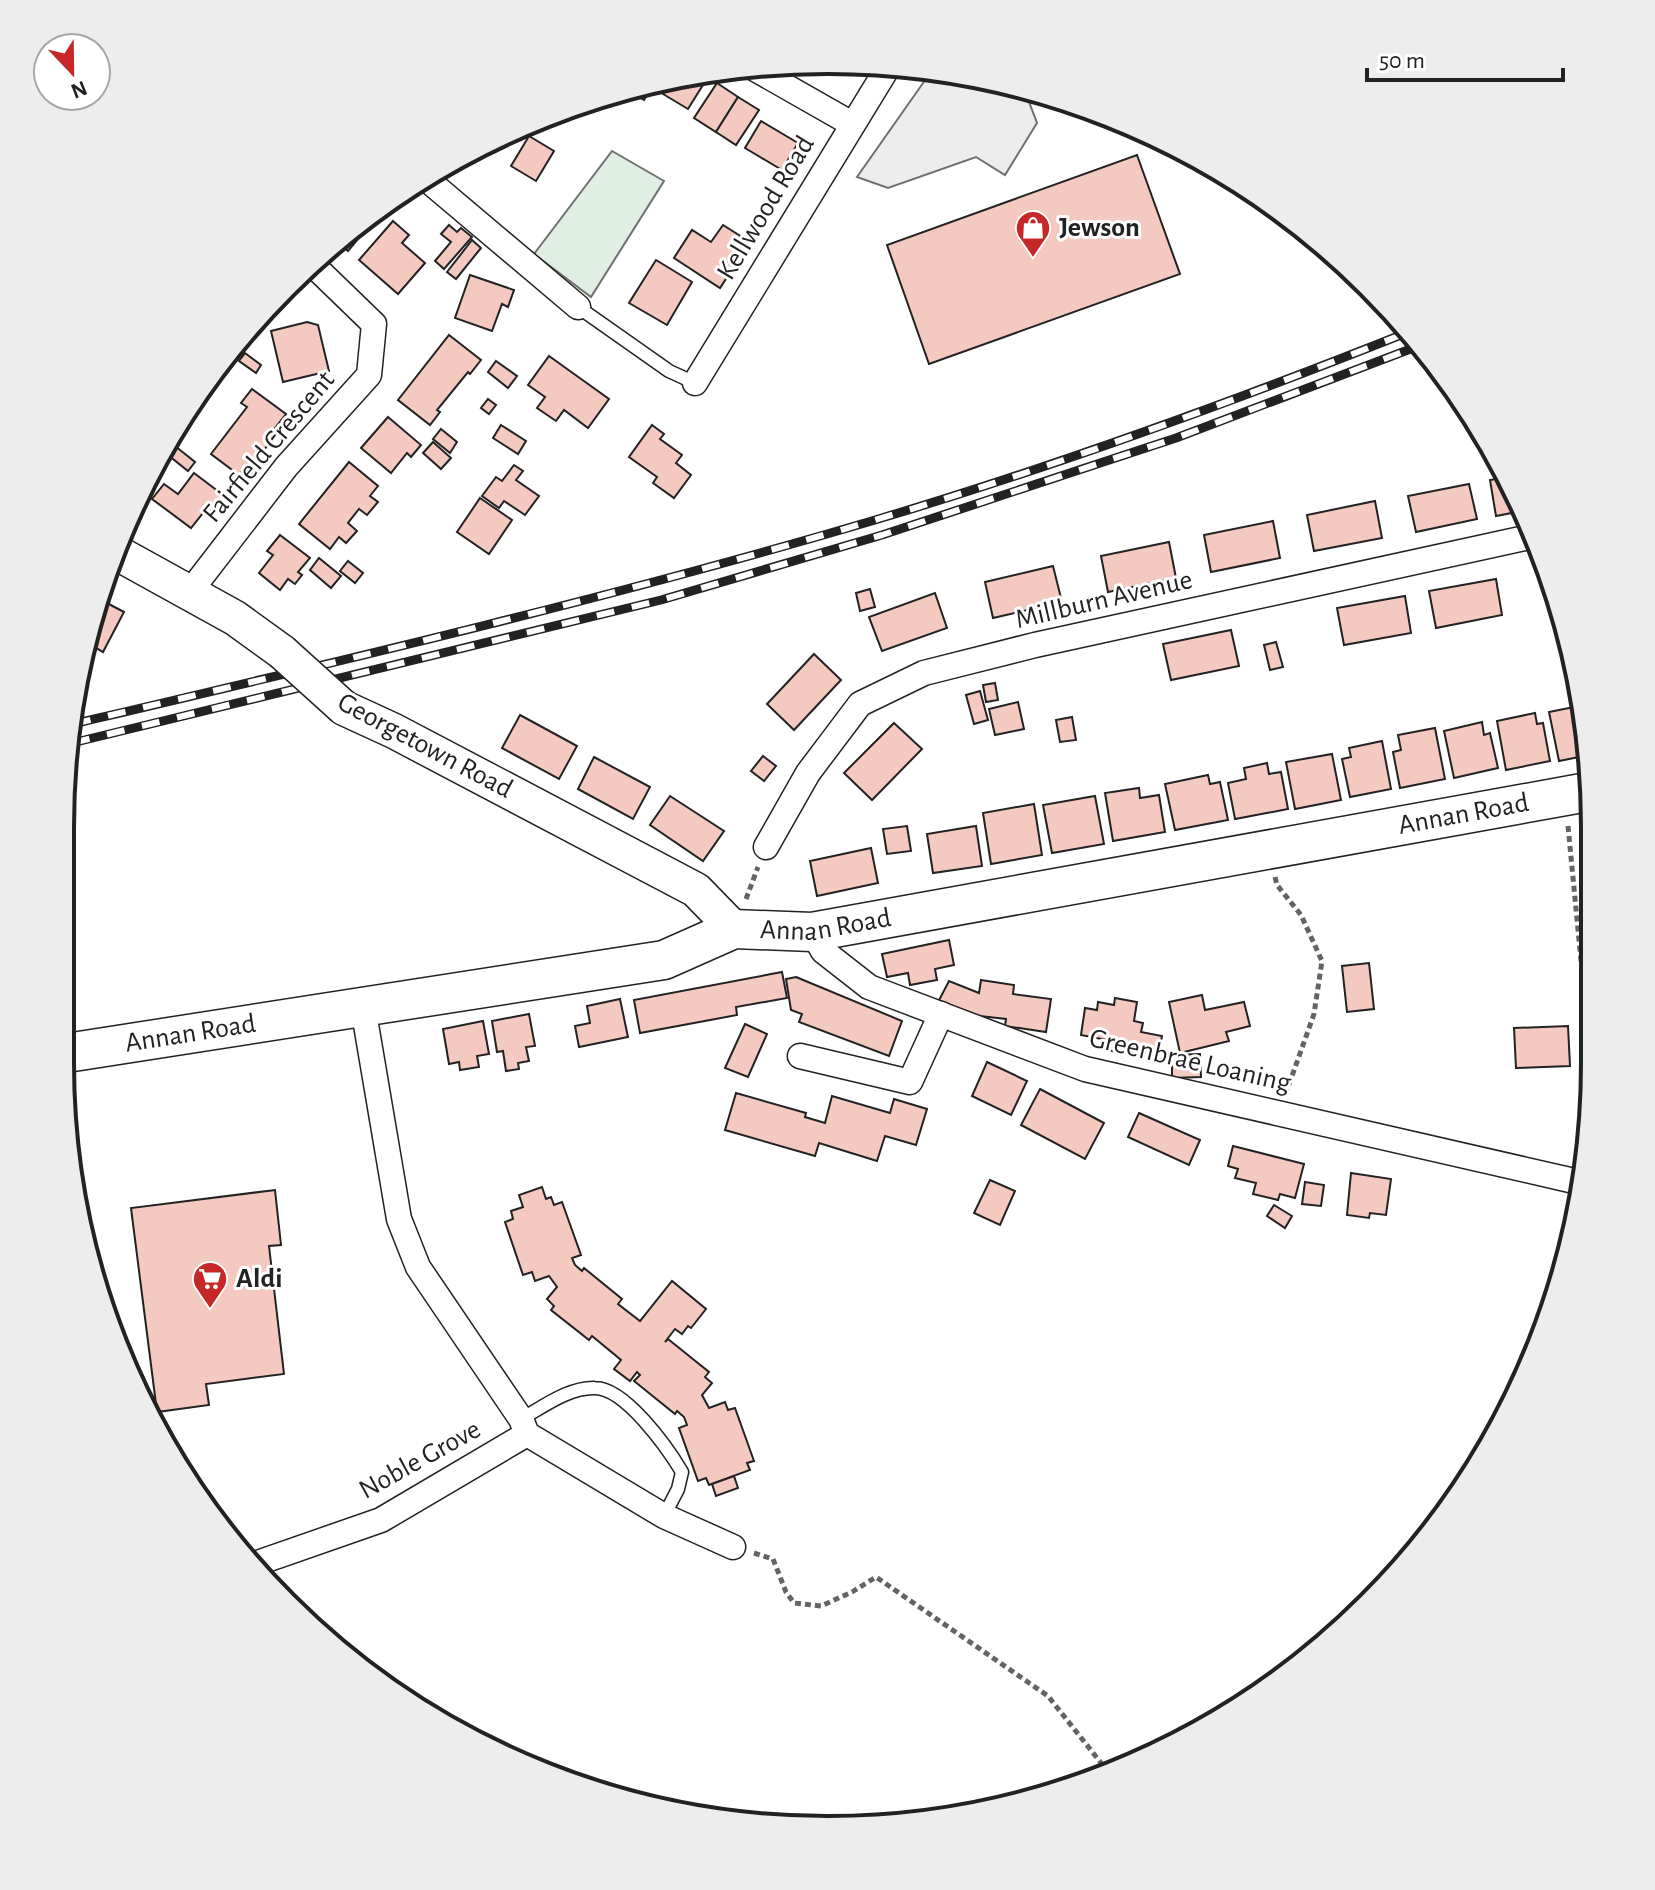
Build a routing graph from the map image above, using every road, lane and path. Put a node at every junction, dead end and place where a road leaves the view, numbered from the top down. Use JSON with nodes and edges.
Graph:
{"nodes":[{"id":1,"x":882,"y":76,"type":"edge"},
{"id":2,"x":769,"y":77,"type":"edge"},
{"id":3,"x":852,"y":124,"type":"junction"},
{"id":4,"x":434,"y":185,"type":"edge"},
{"id":5,"x":320,"y":272,"type":"edge"},
{"id":6,"x":578,"y":307,"type":"joint"},
{"id":7,"x":695,"y":383,"type":"joint"},
{"id":8,"x":1524,"y":538,"type":"edge"},
{"id":9,"x":124,"y":557,"type":"edge"},
{"id":10,"x":189,"y":593,"type":"junction"},
{"id":11,"x":1579,"y":794,"type":"edge"},
{"id":12,"x":1581,"y":836,"type":"edge"},
{"id":13,"x":766,"y":847,"type":"joint"},
{"id":14,"x":1269,"y":851,"type":"junction"},
{"id":15,"x":734,"y":929,"type":"junction"},
{"id":16,"x":812,"y":932,"type":"junction"},
{"id":17,"x":363,"y":1007,"type":"junction"},
{"id":18,"x":941,"y":1014,"type":"junction"},
{"id":19,"x":74,"y":1052,"type":"edge"},
{"id":20,"x":800,"y":1056,"type":"dead end"},
{"id":21,"x":1279,"y":1113,"type":"junction"},
{"id":22,"x":1572,"y":1180,"type":"edge"},
{"id":23,"x":524,"y":1426,"type":"junction"},
{"id":24,"x":664,"y":1516,"type":"junction"},
{"id":25,"x":733,"y":1547,"type":"joint"},
{"id":26,"x":263,"y":1561,"type":"edge"},
{"id":27,"x":1102,"y":1764,"type":"edge"}],
"edges":[{"from":1,"to":3,"type":"street","name":"Kellwood Road"},
{"from":2,"to":3,"type":"street"},
{"from":3,"to":7,"type":"street","name":"Kellwood Road"},
{"from":4,"to":6,"type":"street"},
{"from":5,"to":10,"type":"street","name":"Fairfield Crescent"},
{"from":6,"to":7,"type":"lane"},
{"from":8,"to":13,"type":"street","name":"Millburn Avenue"},
{"from":9,"to":10,"type":"street","name":"Georgetown Road"},
{"from":10,"to":15,"type":"street","name":"Georgetown Road","bridge":true},
{"from":11,"to":12,"type":"path"},
{"from":11,"to":14,"type":"main road","name":"Annan Road"},
{"from":13,"to":15,"type":"path"},
{"from":14,"to":16,"type":"main road","name":"Annan Road"},
{"from":14,"to":21,"type":"path"},
{"from":15,"to":16,"type":"main road","name":"Annan Road"},
{"from":15,"to":17,"type":"main road","name":"Annan Road"},
{"from":16,"to":18,"type":"street","name":"Greenbrae Loaning"},
{"from":17,"to":19,"type":"main road","name":"Annan Road"},
{"from":17,"to":23,"type":"street"},
{"from":18,"to":20,"type":"street"},
{"from":18,"to":21,"type":"street","name":"Greenbrae Loaning"},
{"from":21,"to":22,"type":"street","name":"Greenbrae Loaning"},
{"from":23,"to":24,"type":"street"},
{"from":23,"to":24,"type":"lane"},
{"from":23,"to":26,"type":"street","name":"Noble Grove"},
{"from":24,"to":25,"type":"street"},
{"from":25,"to":27,"type":"path"}]}
